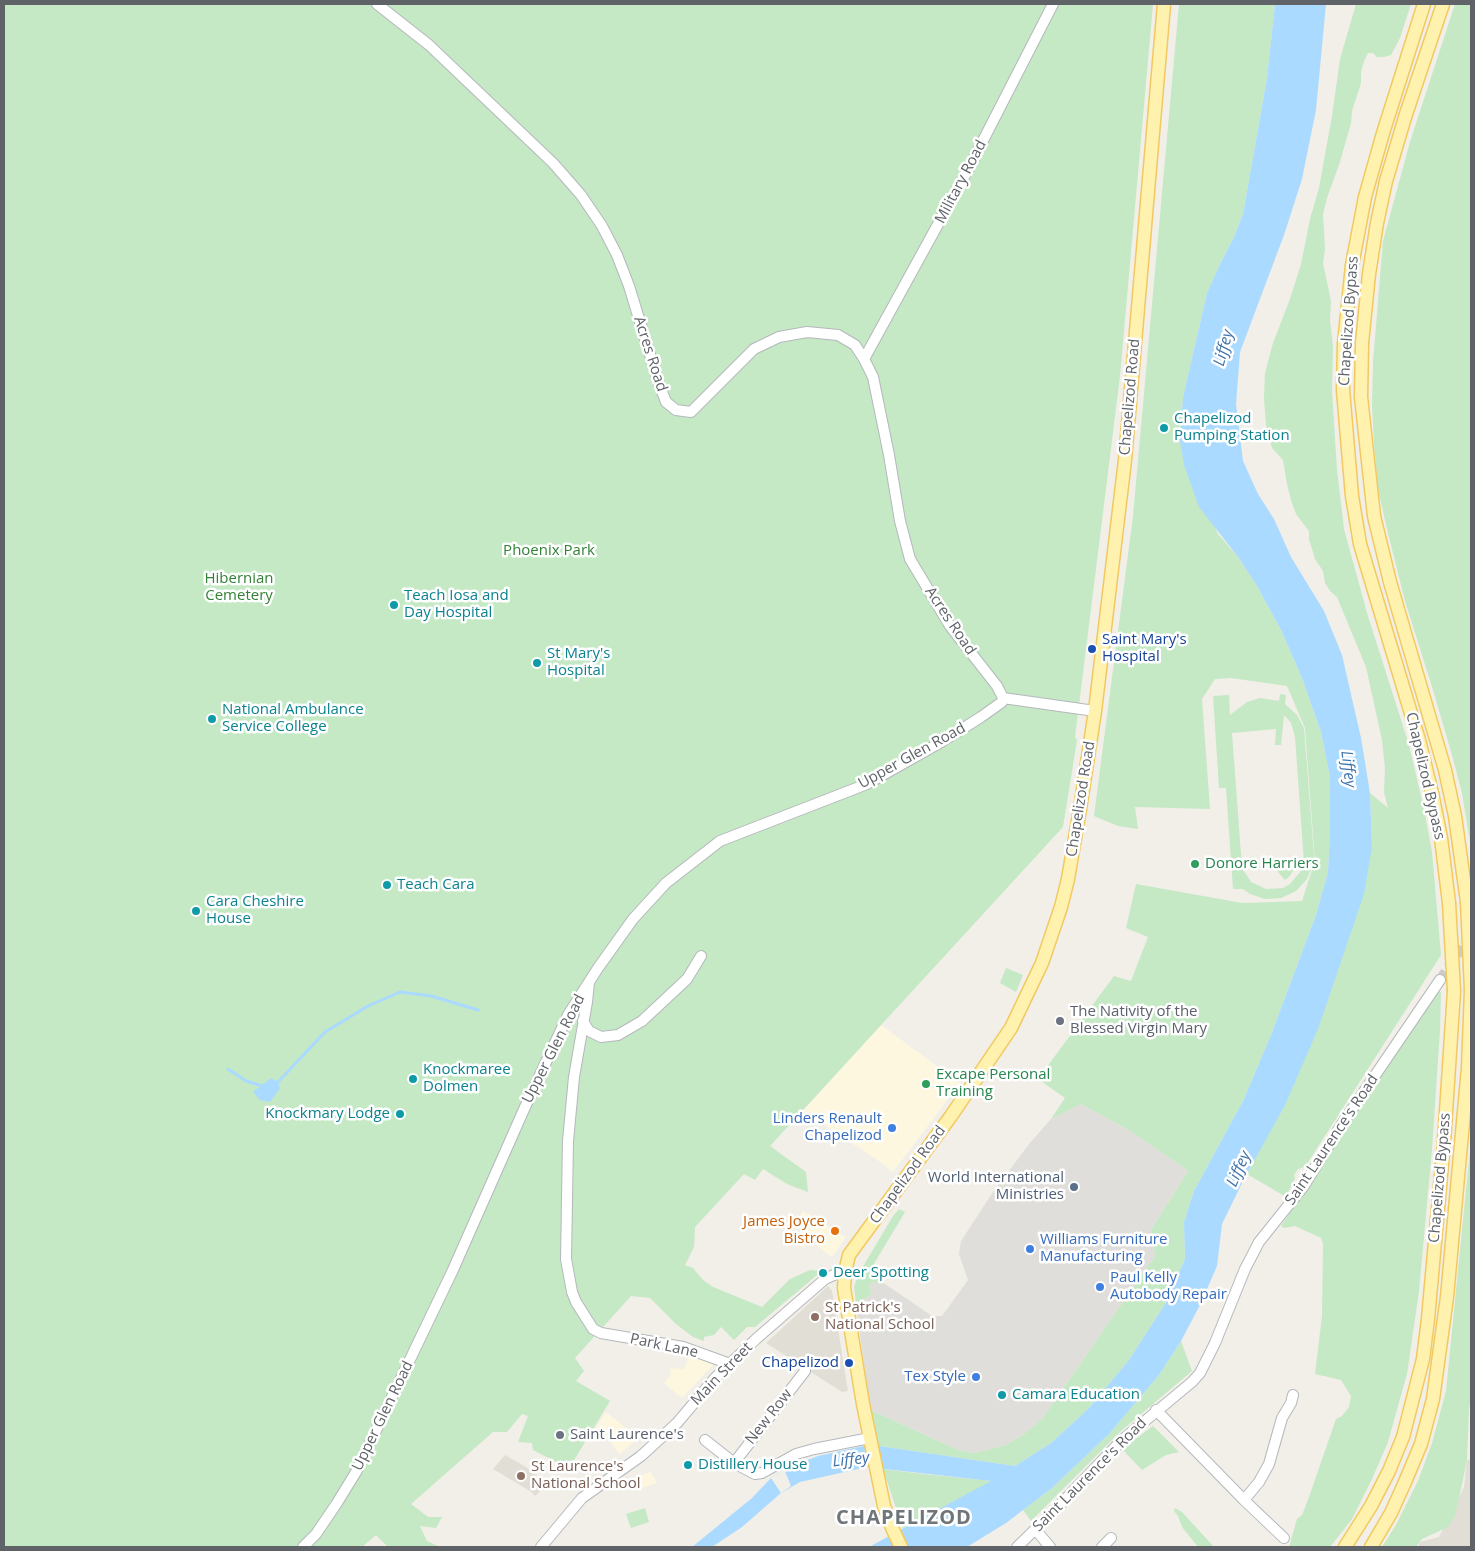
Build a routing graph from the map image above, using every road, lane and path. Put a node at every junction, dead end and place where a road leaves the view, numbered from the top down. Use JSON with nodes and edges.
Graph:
{"nodes":[{"id":1,"x":377,"y":4,"type":"edge"},
{"id":2,"x":1053,"y":4,"type":"edge"},
{"id":3,"x":1164,"y":4,"type":"edge"},
{"id":4,"x":1424,"y":4,"type":"edge"},
{"id":5,"x":1443,"y":4,"type":"edge"},
{"id":6,"x":864,"y":358,"type":"junction"},
{"id":7,"x":1003,"y":698,"type":"junction"},
{"id":8,"x":1095,"y":711,"type":"junction"},
{"id":9,"x":701,"y":956,"type":"dead end"},
{"id":10,"x":1440,"y":980,"type":"tunnel mouth"},
{"id":11,"x":589,"y":981,"type":"junction"},
{"id":12,"x":1471,"y":990,"type":"edge"},
{"id":13,"x":583,"y":1021,"type":"junction"},
{"id":14,"x":845,"y":1272,"type":"junction"},
{"id":15,"x":730,"y":1364,"type":"junction"},
{"id":16,"x":805,"y":1371,"type":"dead end"},
{"id":17,"x":1293,"y":1395,"type":"dead end"},
{"id":18,"x":1156,"y":1410,"type":"junction"},
{"id":19,"x":705,"y":1440,"type":"dead end"},
{"id":20,"x":870,"y":1441,"type":"junction"},
{"id":21,"x":734,"y":1463,"type":"junction"},
{"id":22,"x":1244,"y":1500,"type":"junction"},
{"id":23,"x":1035,"y":1529,"type":"junction"},
{"id":24,"x":1111,"y":1538,"type":"dead end"},
{"id":25,"x":1284,"y":1538,"type":"dead end"},
{"id":26,"x":303,"y":1547,"type":"edge"},
{"id":27,"x":541,"y":1547,"type":"edge"},
{"id":28,"x":901,"y":1547,"type":"edge"},
{"id":29,"x":1016,"y":1547,"type":"edge"},
{"id":30,"x":1050,"y":1547,"type":"edge"},
{"id":31,"x":1102,"y":1547,"type":"edge"},
{"id":32,"x":1345,"y":1547,"type":"edge"},
{"id":33,"x":1371,"y":1547,"type":"edge"}],
"edges":[{"from":1,"to":6,"type":"street","name":"Acres Road"},
{"from":2,"to":6,"type":"street","name":"Military Road"},
{"from":3,"to":8,"type":"main road","name":"Chapelizod Road"},
{"from":4,"to":32,"type":"main road","name":"Chapelizod Bypass","bridge":true},
{"from":5,"to":12,"type":"main road","name":"Chapelizod Bypass","bridge":true},
{"from":6,"to":7,"type":"street","name":"Acres Road"},
{"from":7,"to":8,"type":"street"},
{"from":7,"to":11,"type":"street","name":"Upper Glen Road"},
{"from":8,"to":14,"type":"main road","name":"Chapelizod Road"},
{"from":9,"to":13,"type":"street"},
{"from":10,"to":18,"type":"street","name":"Saint Laurence's Road"},
{"from":11,"to":13,"type":"street"},
{"from":11,"to":26,"type":"street","name":"Upper Glen Road"},
{"from":12,"to":33,"type":"main road","name":"Chapelizod Bypass"},
{"from":13,"to":15,"type":"street","name":"Park Lane"},
{"from":14,"to":15,"type":"street","name":"Main Street"},
{"from":14,"to":20,"type":"main road","name":"Chapelizod Road"},
{"from":15,"to":27,"type":"street","name":"Main Street"},
{"from":16,"to":21,"type":"street","name":"New Row"},
{"from":17,"to":22,"type":"street"},
{"from":18,"to":22,"type":"street"},
{"from":18,"to":23,"type":"street","name":"Saint Laurence's Road"},
{"from":19,"to":21,"type":"street"},
{"from":20,"to":21,"type":"street"},
{"from":20,"to":28,"type":"main road","name":"Chapelizod Road"},
{"from":22,"to":25,"type":"street"},
{"from":23,"to":29,"type":"street","name":"Saint Laurence's Road"},
{"from":23,"to":30,"type":"street"},
{"from":24,"to":31,"type":"street"}]}
